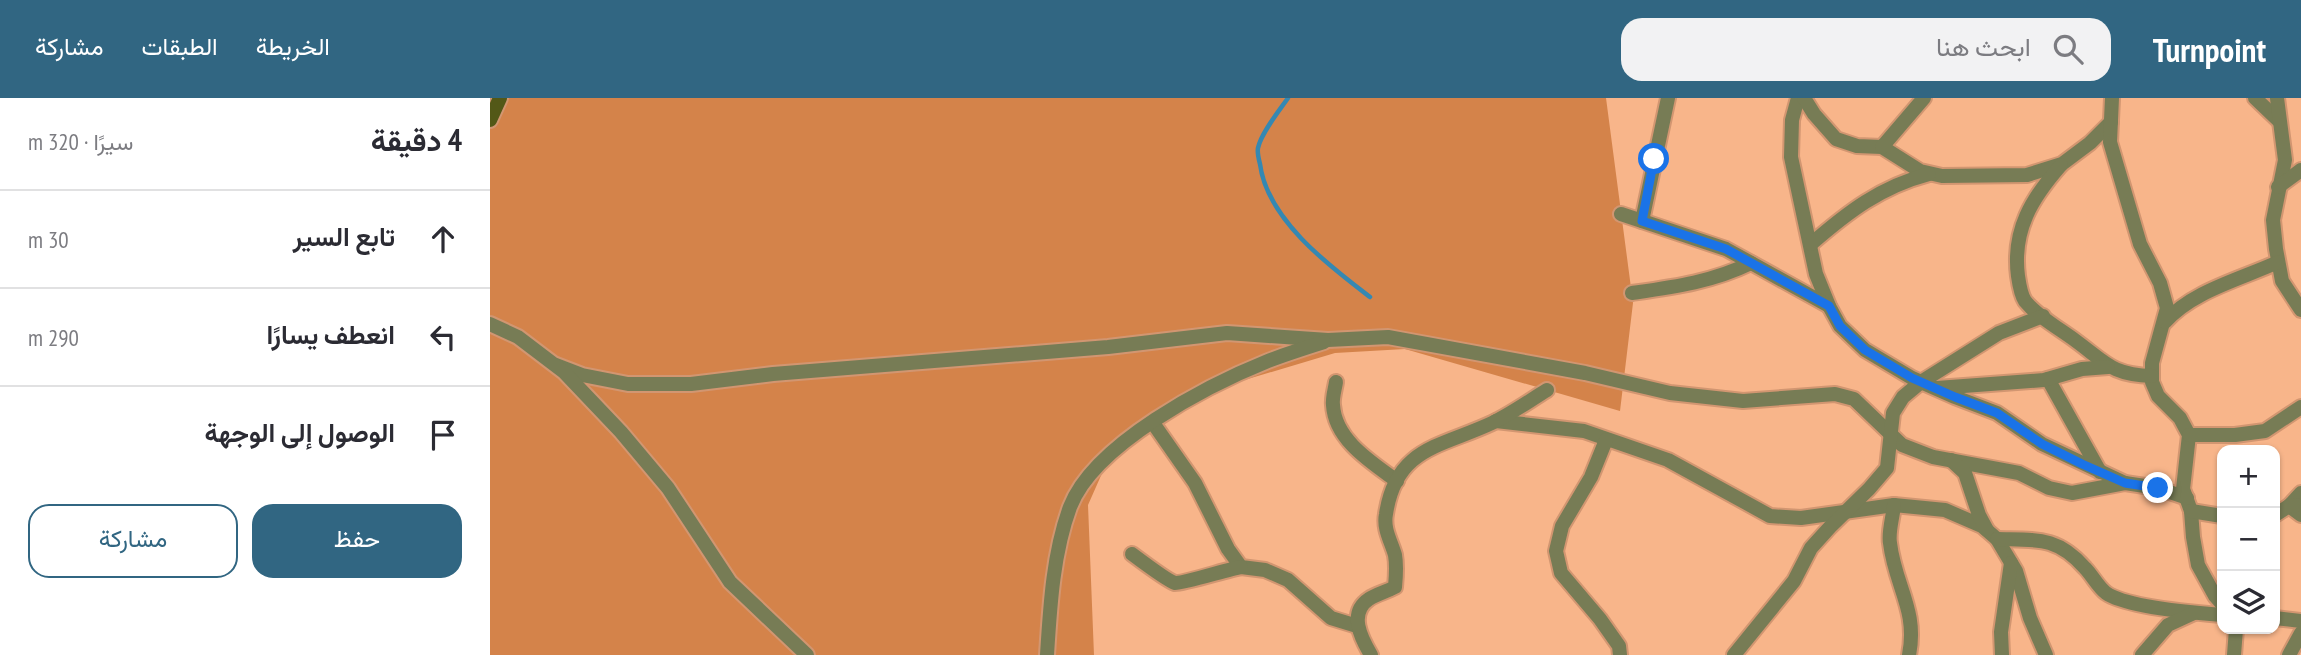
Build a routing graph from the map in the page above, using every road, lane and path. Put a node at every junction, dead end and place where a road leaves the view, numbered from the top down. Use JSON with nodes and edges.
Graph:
{"nodes":[{"id":1,"x":500,"y":98,"type":"edge"},
{"id":2,"x":1668,"y":98,"type":"edge"},
{"id":3,"x":1798,"y":98,"type":"edge"},
{"id":4,"x":1804,"y":98,"type":"edge"},
{"id":5,"x":1924,"y":98,"type":"edge"},
{"id":6,"x":2112,"y":98,"type":"edge"},
{"id":7,"x":2255,"y":98,"type":"edge"},
{"id":8,"x":2277,"y":98,"type":"edge"},
{"id":9,"x":490,"y":120,"type":"edge"},
{"id":10,"x":2278,"y":120,"type":"junction"},
{"id":11,"x":2111,"y":122,"type":"junction"},
{"id":12,"x":1882,"y":147,"type":"junction"},
{"id":13,"x":2062,"y":164,"type":"junction"},
{"id":14,"x":2301,"y":170,"type":"edge"},
{"id":15,"x":1930,"y":173,"type":"junction"},
{"id":16,"x":2278,"y":187,"type":"junction"},
{"id":17,"x":1621,"y":214,"type":"dead end"},
{"id":18,"x":1642,"y":221,"type":"junction"},
{"id":19,"x":1811,"y":244,"type":"junction"},
{"id":20,"x":2278,"y":262,"type":"junction"},
{"id":21,"x":1751,"y":263,"type":"junction"},
{"id":22,"x":1632,"y":292,"type":"dead end"},
{"id":23,"x":1829,"y":306,"type":"junction"},
{"id":24,"x":2301,"y":310,"type":"edge"},
{"id":25,"x":2043,"y":316,"type":"junction"},
{"id":26,"x":490,"y":324,"type":"edge"},
{"id":27,"x":2162,"y":326,"type":"junction"},
{"id":28,"x":1328,"y":340,"type":"junction"},
{"id":29,"x":554,"y":365,"type":"junction"},
{"id":30,"x":2108,"y":367,"type":"junction"},
{"id":31,"x":2152,"y":376,"type":"junction"},
{"id":32,"x":2048,"y":379,"type":"junction"},
{"id":33,"x":1336,"y":382,"type":"dead end"},
{"id":34,"x":1921,"y":382,"type":"junction"},
{"id":35,"x":1935,"y":388,"type":"junction"},
{"id":36,"x":1547,"y":390,"type":"dead end"},
{"id":37,"x":2301,"y":407,"type":"edge"},
{"id":38,"x":1496,"y":421,"type":"junction"},
{"id":39,"x":1153,"y":423,"type":"junction"},
{"id":40,"x":2189,"y":435,"type":"junction"},
{"id":41,"x":1891,"y":436,"type":"junction"},
{"id":42,"x":1606,"y":440,"type":"junction"},
{"id":43,"x":1950,"y":460,"type":"junction"},
{"id":44,"x":2100,"y":472,"type":"junction"},
{"id":45,"x":1397,"y":481,"type":"junction"},
{"id":46,"x":2125,"y":483,"type":"junction"},
{"id":47,"x":2301,"y":494,"type":"edge"},
{"id":48,"x":1894,"y":505,"type":"junction"},
{"id":49,"x":2189,"y":505,"type":"junction"},
{"id":50,"x":2297,"y":509,"type":"edge"},
{"id":51,"x":1845,"y":512,"type":"junction"},
{"id":52,"x":2217,"y":514,"type":"edge"},
{"id":53,"x":2280,"y":514,"type":"edge"},
{"id":54,"x":1992,"y":535,"type":"junction"},
{"id":55,"x":1132,"y":554,"type":"dead end"},
{"id":56,"x":2011,"y":562,"type":"junction"},
{"id":57,"x":1241,"y":567,"type":"junction"},
{"id":58,"x":2217,"y":598,"type":"edge"},
{"id":59,"x":2194,"y":613,"type":"junction"},
{"id":60,"x":2217,"y":615,"type":"edge"},
{"id":61,"x":2280,"y":619,"type":"edge"},
{"id":62,"x":2301,"y":621,"type":"edge"},
{"id":63,"x":1357,"y":625,"type":"junction"},
{"id":64,"x":2301,"y":633,"type":"edge"},
{"id":65,"x":2236,"y":634,"type":"edge"},
{"id":66,"x":807,"y":655,"type":"edge"},
{"id":67,"x":1047,"y":655,"type":"edge"},
{"id":68,"x":1371,"y":655,"type":"edge"},
{"id":69,"x":1620,"y":655,"type":"edge"},
{"id":70,"x":1734,"y":655,"type":"edge"},
{"id":71,"x":1909,"y":655,"type":"edge"},
{"id":72,"x":2002,"y":655,"type":"edge"},
{"id":73,"x":2046,"y":655,"type":"edge"},
{"id":74,"x":2142,"y":655,"type":"edge"},
{"id":75,"x":2235,"y":655,"type":"edge"},
{"id":76,"x":2289,"y":655,"type":"edge"}],
"edges":[{"from":1,"to":9,"type":"main road"},
{"from":2,"to":18,"type":"street"},
{"from":3,"to":19,"type":"street"},
{"from":4,"to":12,"type":"street"},
{"from":5,"to":12,"type":"street"},
{"from":6,"to":11,"type":"street"},
{"from":7,"to":10,"type":"street"},
{"from":8,"to":10,"type":"street"},
{"from":10,"to":16,"type":"street"},
{"from":11,"to":13,"type":"street"},
{"from":11,"to":27,"type":"street"},
{"from":12,"to":15,"type":"street"},
{"from":13,"to":15,"type":"street"},
{"from":13,"to":25,"type":"street"},
{"from":14,"to":16,"type":"street"},
{"from":15,"to":19,"type":"street"},
{"from":16,"to":20,"type":"street"},
{"from":17,"to":18,"type":"street"},
{"from":18,"to":21,"type":"street"},
{"from":19,"to":23,"type":"street"},
{"from":20,"to":24,"type":"street"},
{"from":20,"to":27,"type":"street"},
{"from":21,"to":22,"type":"street"},
{"from":21,"to":23,"type":"street"},
{"from":23,"to":34,"type":"street"},
{"from":25,"to":30,"type":"street"},
{"from":25,"to":34,"type":"street"},
{"from":26,"to":29,"type":"street"},
{"from":27,"to":31,"type":"street"},
{"from":28,"to":29,"type":"street"},
{"from":28,"to":39,"type":"street"},
{"from":28,"to":41,"type":"street"},
{"from":29,"to":66,"type":"street"},
{"from":30,"to":31,"type":"street"},
{"from":30,"to":32,"type":"street"},
{"from":31,"to":40,"type":"street"},
{"from":32,"to":35,"type":"street"},
{"from":32,"to":44,"type":"street"},
{"from":33,"to":45,"type":"street"},
{"from":34,"to":35,"type":"street"},
{"from":34,"to":41,"type":"street"},
{"from":35,"to":44,"type":"street"},
{"from":36,"to":38,"type":"street"},
{"from":37,"to":40,"type":"street"},
{"from":38,"to":42,"type":"street"},
{"from":38,"to":45,"type":"street"},
{"from":39,"to":57,"type":"street"},
{"from":39,"to":67,"type":"street"},
{"from":40,"to":49,"type":"street"},
{"from":41,"to":43,"type":"street"},
{"from":41,"to":51,"type":"street"},
{"from":42,"to":51,"type":"street"},
{"from":42,"to":69,"type":"street"},
{"from":43,"to":46,"type":"street"},
{"from":43,"to":54,"type":"street"},
{"from":44,"to":46,"type":"street"},
{"from":45,"to":63,"type":"street"},
{"from":46,"to":49,"type":"street"},
{"from":47,"to":50,"type":"street"},
{"from":48,"to":51,"type":"street"},
{"from":48,"to":54,"type":"street"},
{"from":48,"to":71,"type":"street"},
{"from":49,"to":52,"type":"street"},
{"from":49,"to":58,"type":"street"},
{"from":50,"to":53,"type":"street"},
{"from":51,"to":70,"type":"street"},
{"from":54,"to":56,"type":"street"},
{"from":54,"to":59,"type":"street"},
{"from":55,"to":57,"type":"street"},
{"from":56,"to":72,"type":"street"},
{"from":56,"to":73,"type":"street"},
{"from":57,"to":63,"type":"street"},
{"from":59,"to":60,"type":"street"},
{"from":59,"to":74,"type":"street"},
{"from":61,"to":62,"type":"street"},
{"from":63,"to":68,"type":"street"},
{"from":64,"to":76,"type":"street"},
{"from":65,"to":75,"type":"street"}]}
